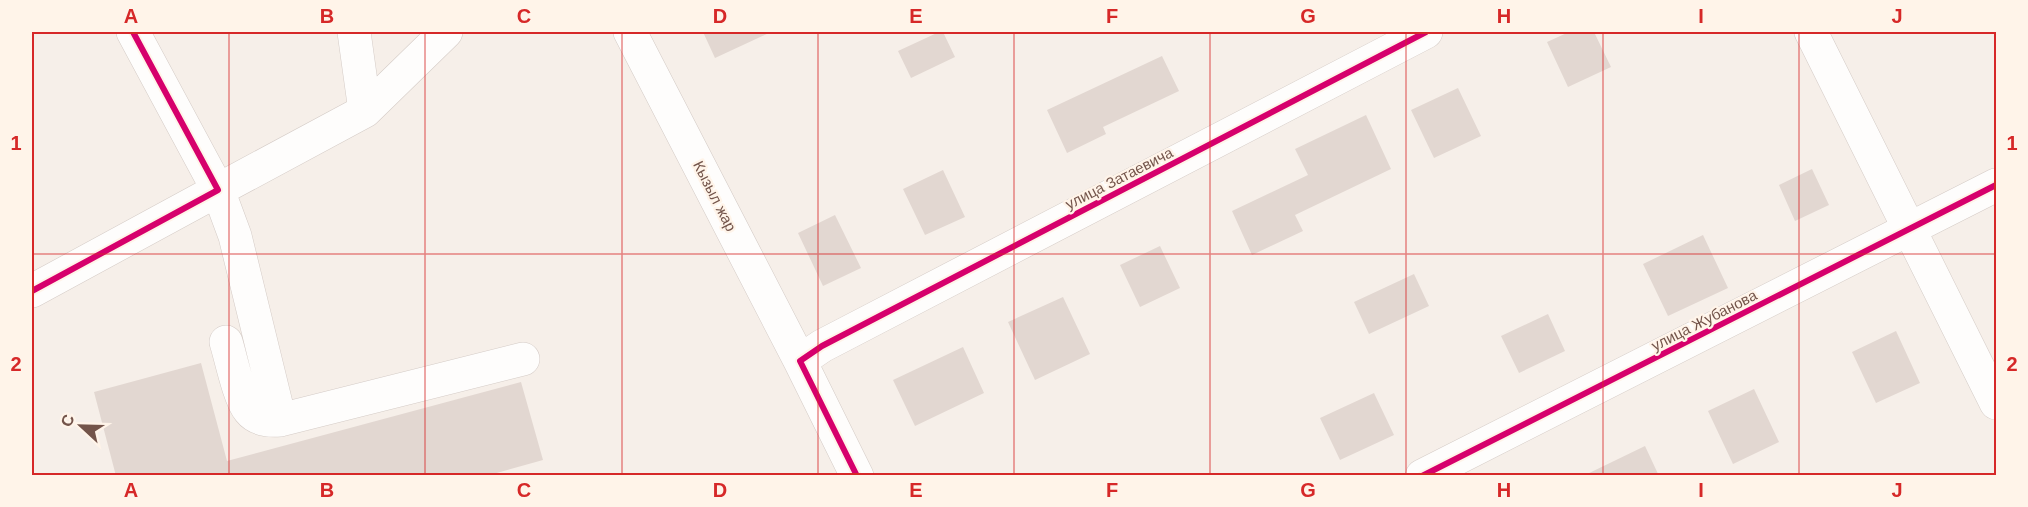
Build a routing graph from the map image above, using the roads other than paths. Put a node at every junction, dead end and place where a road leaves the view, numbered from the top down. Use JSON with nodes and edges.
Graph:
{"nodes":[{"id":1,"x":133,"y":32,"type":"edge"},
{"id":2,"x":354,"y":32,"type":"edge"},
{"id":3,"x":446,"y":32,"type":"edge"},
{"id":4,"x":630,"y":32,"type":"edge"},
{"id":5,"x":1426,"y":32,"type":"edge"},
{"id":6,"x":1811,"y":32,"type":"edge"},
{"id":7,"x":365,"y":111,"type":"junction"},
{"id":8,"x":1996,"y":185,"type":"edge"},
{"id":9,"x":218,"y":190,"type":"junction"},
{"id":10,"x":1910,"y":229,"type":"junction"},
{"id":11,"x":32,"y":291,"type":"edge"},
{"id":12,"x":226,"y":342,"type":"dead end"},
{"id":13,"x":811,"y":353,"type":"junction"},
{"id":14,"x":523,"y":359,"type":"dead end"},
{"id":15,"x":1996,"y":403,"type":"edge"},
{"id":16,"x":280,"y":420,"type":"junction"},
{"id":17,"x":857,"y":476,"type":"edge"},
{"id":18,"x":1422,"y":476,"type":"edge"}],
"edges":[{"from":1,"to":9,"type":"street"},
{"from":2,"to":7,"type":"street"},
{"from":3,"to":7,"type":"street"},
{"from":4,"to":13,"type":"street","name":"Кызыл жар"},
{"from":5,"to":13,"type":"street","name":"улица Затаевича"},
{"from":6,"to":10,"type":"street"},
{"from":7,"to":9,"type":"street"},
{"from":8,"to":10,"type":"street","name":"улица Жубанова"},
{"from":9,"to":11,"type":"street"},
{"from":9,"to":16,"type":"street"},
{"from":10,"to":15,"type":"street"},
{"from":10,"to":18,"type":"street","name":"улица Жубанова"},
{"from":12,"to":16,"type":"street"},
{"from":13,"to":17,"type":"street","name":"Кызыл жар"},
{"from":14,"to":16,"type":"street"}]}
